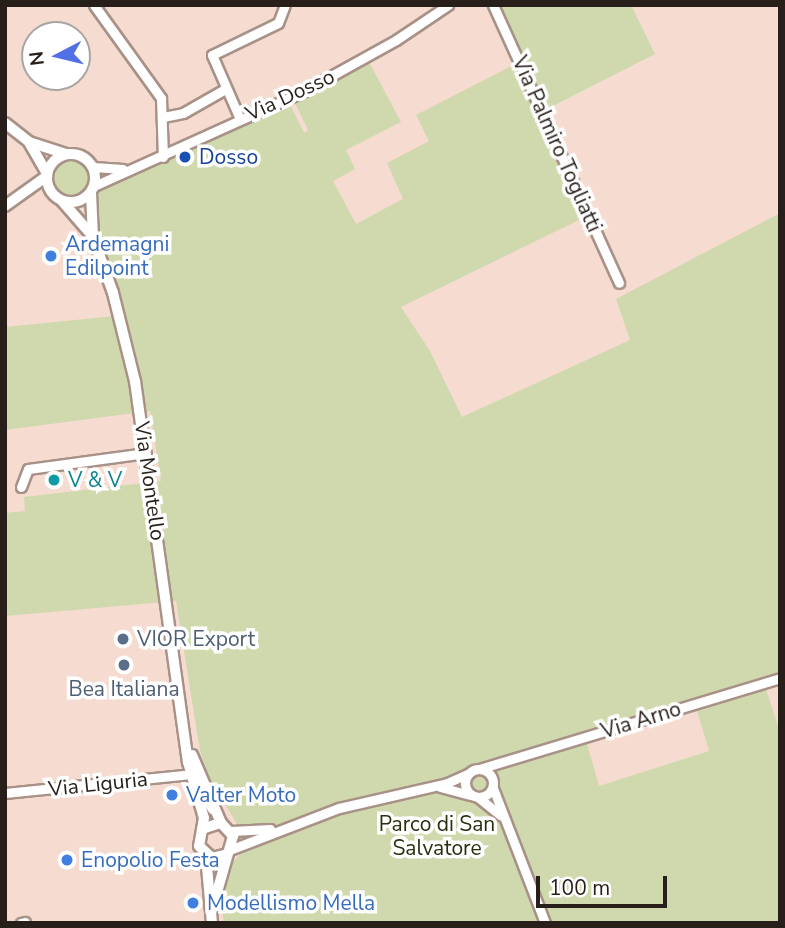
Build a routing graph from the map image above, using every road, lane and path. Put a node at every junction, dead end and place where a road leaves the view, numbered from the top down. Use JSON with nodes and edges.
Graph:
{"nodes":[{"id":1,"x":94,"y":5,"type":"edge"},
{"id":2,"x":285,"y":5,"type":"edge"},
{"id":3,"x":448,"y":5,"type":"edge"},
{"id":4,"x":493,"y":5,"type":"edge"},
{"id":5,"x":225,"y":89,"type":"junction"},
{"id":6,"x":163,"y":117,"type":"junction"},
{"id":7,"x":240,"y":118,"type":"junction"},
{"id":8,"x":5,"y":123,"type":"edge"},
{"id":9,"x":29,"y":142,"type":"junction"},
{"id":10,"x":66,"y":154,"type":"junction"},
{"id":11,"x":163,"y":157,"type":"junction"},
{"id":12,"x":93,"y":167,"type":"junction"},
{"id":13,"x":125,"y":169,"type":"junction"},
{"id":14,"x":47,"y":175,"type":"junction"},
{"id":15,"x":27,"y":187,"type":"junction"},
{"id":16,"x":49,"y":189,"type":"junction"},
{"id":17,"x":93,"y":190,"type":"junction"},
{"id":18,"x":62,"y":201,"type":"junction"},
{"id":19,"x":5,"y":206,"type":"edge"},
{"id":20,"x":93,"y":237,"type":"junction"},
{"id":21,"x":619,"y":283,"type":"dead end"},
{"id":22,"x":146,"y":453,"type":"junction"},
{"id":23,"x":21,"y":487,"type":"dead end"},
{"id":24,"x":780,"y":678,"type":"edge"},
{"id":25,"x":185,"y":729,"type":"junction"},
{"id":26,"x":503,"y":764,"type":"junction"},
{"id":27,"x":479,"y":769,"type":"junction"},
{"id":28,"x":468,"y":773,"type":"junction"},
{"id":29,"x":191,"y":774,"type":"junction"},
{"id":30,"x":493,"y":784,"type":"junction"},
{"id":31,"x":431,"y":787,"type":"junction"},
{"id":32,"x":5,"y":793,"type":"edge"},
{"id":33,"x":474,"y":796,"type":"junction"},
{"id":34,"x":218,"y":818,"type":"junction"},
{"id":35,"x":286,"y":826,"type":"junction"},
{"id":36,"x":202,"y":829,"type":"junction"},
{"id":37,"x":231,"y":831,"type":"junction"},
{"id":38,"x":512,"y":832,"type":"junction"},
{"id":39,"x":230,"y":851,"type":"junction"},
{"id":40,"x":206,"y":855,"type":"junction"},
{"id":41,"x":211,"y":918,"type":"edge"},
{"id":42,"x":545,"y":923,"type":"edge"}],
"edges":[{"from":1,"to":6,"type":"street"},
{"from":2,"to":5,"type":"street"},
{"from":3,"to":7,"type":"street","name":"Via Dosso"},
{"from":4,"to":21,"type":"street","name":"Via Palmiro Togliatti"},
{"from":5,"to":6,"type":"street"},
{"from":5,"to":7,"type":"street"},
{"from":6,"to":11,"type":"street"},
{"from":7,"to":11,"type":"street","name":"Via Dosso"},
{"from":8,"to":9,"type":"street"},
{"from":9,"to":10,"type":"street"},
{"from":9,"to":14,"type":"street"},
{"from":10,"to":12,"type":"street"},
{"from":10,"to":14,"type":"street"},
{"from":11,"to":13,"type":"street","name":"Via Dosso"},
{"from":12,"to":13,"type":"street","name":"Via Dosso"},
{"from":12,"to":17,"type":"street"},
{"from":13,"to":17,"type":"street","name":"Via Dosso"},
{"from":14,"to":15,"type":"street"},
{"from":14,"to":16,"type":"street"},
{"from":15,"to":16,"type":"street"},
{"from":15,"to":19,"type":"street"},
{"from":16,"to":18,"type":"street"},
{"from":17,"to":18,"type":"street"},
{"from":17,"to":20,"type":"street","name":"Via Montello"},
{"from":18,"to":20,"type":"street","name":"Via Montello"},
{"from":20,"to":22,"type":"street","name":"Via Montello"},
{"from":22,"to":23,"type":"street"},
{"from":22,"to":25,"type":"street","name":"Via Montello"},
{"from":24,"to":26,"type":"street","name":"Via Arno"},
{"from":25,"to":29,"type":"street","name":"Via Montello"},
{"from":25,"to":34,"type":"street","name":"Via Montello"},
{"from":26,"to":27,"type":"street","name":"Via Arno"},
{"from":26,"to":30,"type":"street"},
{"from":27,"to":28,"type":"street","name":"Via Arno"},
{"from":27,"to":30,"type":"street"},
{"from":28,"to":31,"type":"street"},
{"from":28,"to":33,"type":"street"},
{"from":29,"to":32,"type":"street","name":"Via Liguria"},
{"from":29,"to":34,"type":"street","name":"Via Montello"},
{"from":29,"to":36,"type":"street","name":"Via Montello"},
{"from":30,"to":33,"type":"street"},
{"from":30,"to":38,"type":"street"},
{"from":31,"to":33,"type":"street"},
{"from":31,"to":35,"type":"street"},
{"from":33,"to":38,"type":"street"},
{"from":34,"to":36,"type":"street"},
{"from":34,"to":37,"type":"street"},
{"from":35,"to":37,"type":"street"},
{"from":35,"to":39,"type":"street"},
{"from":36,"to":40,"type":"street"},
{"from":37,"to":39,"type":"street"},
{"from":38,"to":42,"type":"street"},
{"from":39,"to":40,"type":"street"},
{"from":39,"to":41,"type":"street"},
{"from":40,"to":41,"type":"street"}]}
